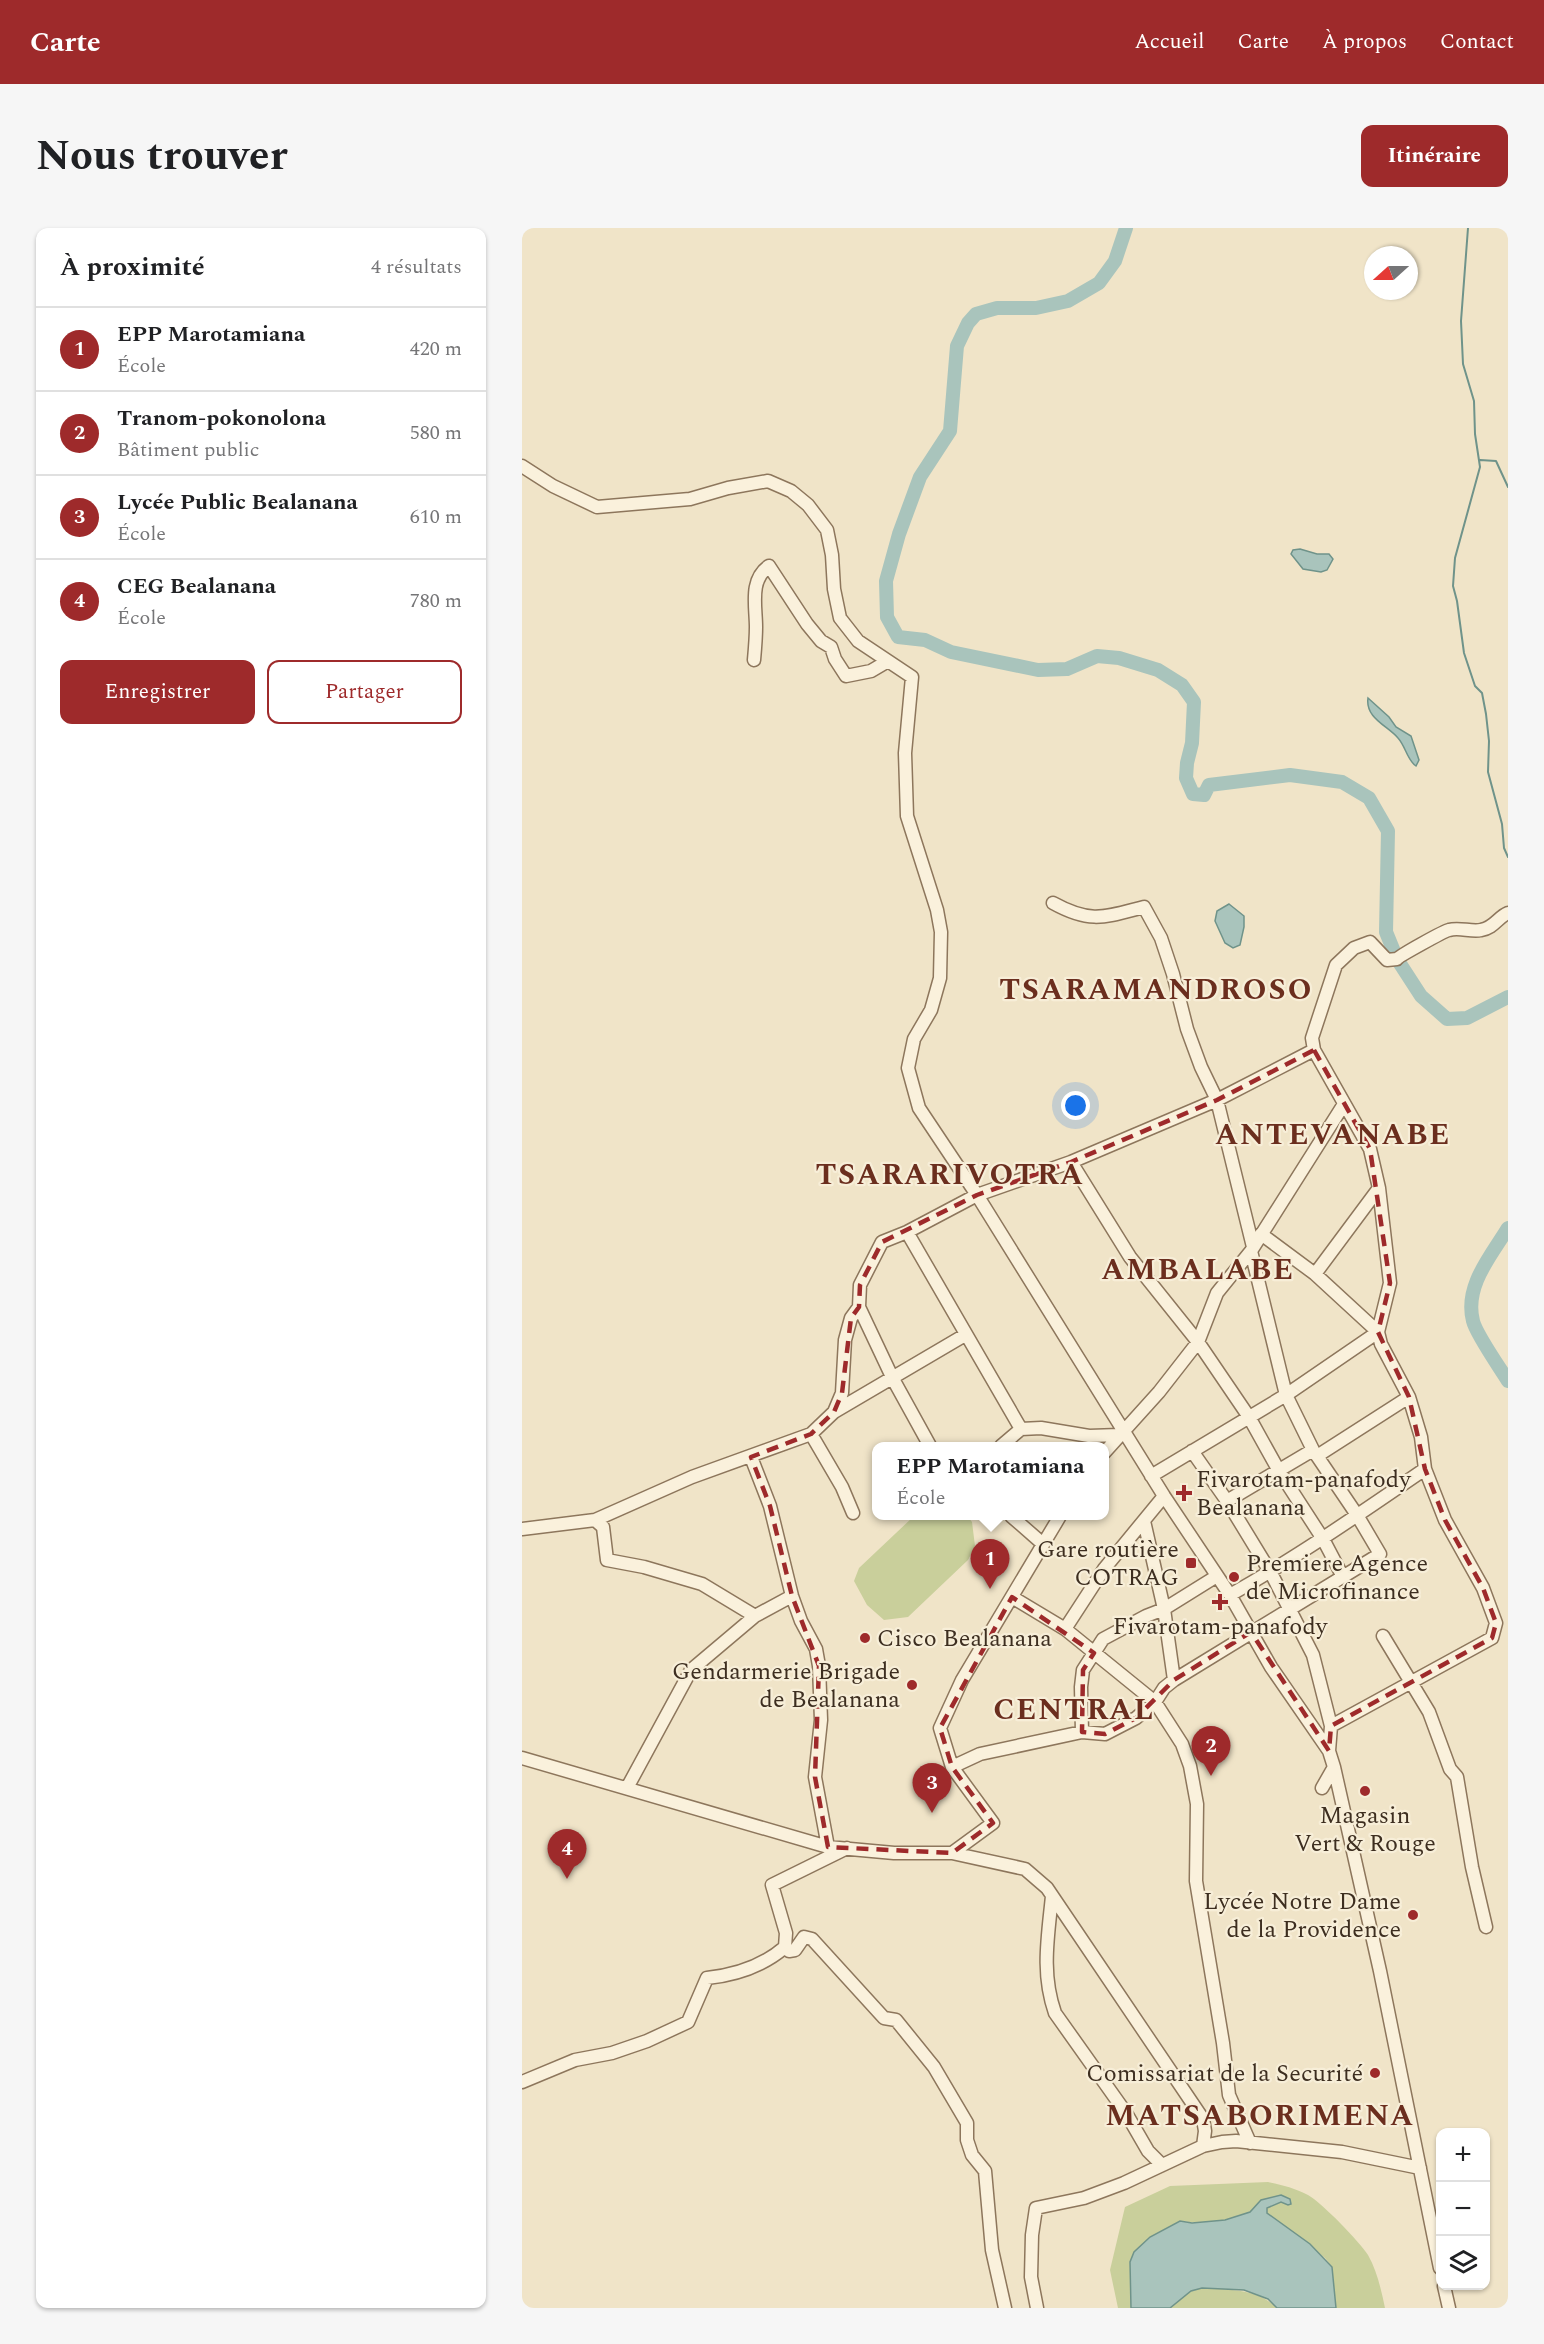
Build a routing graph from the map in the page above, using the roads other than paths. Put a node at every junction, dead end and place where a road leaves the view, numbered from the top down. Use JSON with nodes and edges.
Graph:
{"nodes":[{"id":1,"x":522,"y":466,"type":"edge"},
{"id":2,"x":754,"y":660,"type":"dead end"},
{"id":3,"x":888,"y":661,"type":"junction"},
{"id":4,"x":1053,"y":903,"type":"dead end"},
{"id":5,"x":1508,"y":913,"type":"edge"},
{"id":6,"x":1314,"y":1050,"type":"junction"},
{"id":7,"x":1217,"y":1100,"type":"junction"},
{"id":8,"x":1344,"y":1104,"type":"junction"},
{"id":9,"x":1071,"y":1162,"type":"junction"},
{"id":10,"x":1380,"y":1188,"type":"junction"},
{"id":11,"x":977,"y":1195,"type":"junction"},
{"id":12,"x":907,"y":1232,"type":"junction"},
{"id":13,"x":1261,"y":1234,"type":"junction"},
{"id":14,"x":1252,"y":1249,"type":"junction"},
{"id":15,"x":1316,"y":1274,"type":"junction"},
{"id":16,"x":858,"y":1306,"type":"junction"},
{"id":17,"x":1378,"y":1332,"type":"junction"},
{"id":18,"x":966,"y":1335,"type":"junction"},
{"id":19,"x":1198,"y":1342,"type":"junction"},
{"id":20,"x":893,"y":1379,"type":"junction"},
{"id":21,"x":1286,"y":1395,"type":"junction"},
{"id":22,"x":1409,"y":1397,"type":"junction"},
{"id":23,"x":834,"y":1412,"type":"junction"},
{"id":24,"x":1249,"y":1417,"type":"junction"},
{"id":25,"x":1021,"y":1429,"type":"junction"},
{"id":26,"x":811,"y":1434,"type":"junction"},
{"id":27,"x":1121,"y":1434,"type":"junction"},
{"id":28,"x":928,"y":1442,"type":"edge"},
{"id":29,"x":1006,"y":1442,"type":"edge"},
{"id":30,"x":1109,"y":1448,"type":"edge"},
{"id":31,"x":1192,"y":1451,"type":"junction"},
{"id":32,"x":1315,"y":1453,"type":"junction"},
{"id":33,"x":751,"y":1457,"type":"junction"},
{"id":34,"x":1425,"y":1469,"type":"junction"},
{"id":35,"x":1279,"y":1471,"type":"junction"},
{"id":36,"x":1152,"y":1476,"type":"junction"},
{"id":37,"x":1164,"y":1496,"type":"junction"},
{"id":38,"x":1227,"y":1501,"type":"junction"},
{"id":39,"x":853,"y":1513,"type":"dead end"},
{"id":40,"x":1357,"y":1515,"type":"junction"},
{"id":41,"x":595,"y":1520,"type":"junction"},
{"id":42,"x":1017,"y":1520,"type":"edge"},
{"id":43,"x":1057,"y":1520,"type":"edge"},
{"id":44,"x":1144,"y":1521,"type":"junction"},
{"id":45,"x":522,"y":1529,"type":"edge"},
{"id":46,"x":1323,"y":1539,"type":"junction"},
{"id":47,"x":1043,"y":1544,"type":"junction"},
{"id":48,"x":1271,"y":1572,"type":"junction"},
{"id":49,"x":1217,"y":1576,"type":"junction"},
{"id":50,"x":1343,"y":1577,"type":"junction"},
{"id":51,"x":792,"y":1596,"type":"junction"},
{"id":52,"x":1230,"y":1596,"type":"junction"},
{"id":53,"x":1012,"y":1597,"type":"junction"},
{"id":54,"x":1164,"y":1609,"type":"junction"},
{"id":55,"x":1290,"y":1610,"type":"junction"},
{"id":56,"x":755,"y":1616,"type":"junction"},
{"id":57,"x":1065,"y":1629,"type":"junction"},
{"id":58,"x":1251,"y":1632,"type":"junction"},
{"id":59,"x":1383,"y":1636,"type":"dead end"},
{"id":60,"x":1094,"y":1653,"type":"junction"},
{"id":61,"x":1174,"y":1680,"type":"junction"},
{"id":62,"x":1410,"y":1683,"type":"junction"},
{"id":63,"x":1155,"y":1702,"type":"junction"},
{"id":64,"x":1331,"y":1726,"type":"junction"},
{"id":65,"x":1082,"y":1732,"type":"junction"},
{"id":66,"x":1329,"y":1750,"type":"junction"},
{"id":67,"x":522,"y":1758,"type":"edge"},
{"id":68,"x":952,"y":1767,"type":"junction"},
{"id":69,"x":1334,"y":1767,"type":"junction"},
{"id":70,"x":627,"y":1788,"type":"junction"},
{"id":71,"x":1322,"y":1788,"type":"dead end"},
{"id":72,"x":828,"y":1846,"type":"junction"},
{"id":73,"x":848,"y":1848,"type":"junction"},
{"id":74,"x":952,"y":1853,"type":"junction"},
{"id":75,"x":1052,"y":1896,"type":"junction"},
{"id":76,"x":1486,"y":1927,"type":"dead end"},
{"id":77,"x":785,"y":1947,"type":"junction"},
{"id":78,"x":522,"y":2082,"type":"edge"},
{"id":79,"x":1250,"y":2143,"type":"junction"},
{"id":80,"x":1203,"y":2146,"type":"junction"},
{"id":81,"x":1162,"y":2165,"type":"junction"},
{"id":82,"x":1420,"y":2168,"type":"junction"},
{"id":83,"x":1436,"y":2248,"type":"edge"},
{"id":84,"x":1445,"y":2290,"type":"edge"},
{"id":85,"x":1005,"y":2308,"type":"edge"},
{"id":86,"x":1037,"y":2308,"type":"edge"},
{"id":87,"x":1449,"y":2308,"type":"edge"}],
"edges":[{"from":1,"to":3,"type":"street"},
{"from":2,"to":3,"type":"street"},
{"from":3,"to":11,"type":"street"},
{"from":4,"to":7,"type":"street"},
{"from":5,"to":6,"type":"street"},
{"from":6,"to":7,"type":"street"},
{"from":6,"to":8,"type":"street"},
{"from":7,"to":9,"type":"street"},
{"from":7,"to":14,"type":"street"},
{"from":8,"to":10,"type":"street"},
{"from":8,"to":13,"type":"street"},
{"from":9,"to":11,"type":"street"},
{"from":9,"to":19,"type":"street"},
{"from":10,"to":15,"type":"street"},
{"from":10,"to":17,"type":"street"},
{"from":11,"to":12,"type":"street"},
{"from":11,"to":27,"type":"street"},
{"from":12,"to":16,"type":"street"},
{"from":12,"to":18,"type":"street"},
{"from":13,"to":14,"type":"street"},
{"from":13,"to":15,"type":"street"},
{"from":14,"to":19,"type":"street"},
{"from":14,"to":21,"type":"street"},
{"from":15,"to":17,"type":"street"},
{"from":16,"to":20,"type":"street"},
{"from":16,"to":23,"type":"street"},
{"from":17,"to":21,"type":"street"},
{"from":17,"to":22,"type":"street"},
{"from":18,"to":20,"type":"street"},
{"from":18,"to":25,"type":"street"},
{"from":19,"to":24,"type":"street"},
{"from":19,"to":27,"type":"street"},
{"from":20,"to":23,"type":"street"},
{"from":20,"to":28,"type":"street"},
{"from":21,"to":24,"type":"street"},
{"from":21,"to":32,"type":"street"},
{"from":22,"to":32,"type":"street"},
{"from":22,"to":34,"type":"street"},
{"from":23,"to":26,"type":"street"},
{"from":24,"to":31,"type":"street"},
{"from":24,"to":35,"type":"street"},
{"from":25,"to":27,"type":"street"},
{"from":25,"to":29,"type":"street"},
{"from":26,"to":33,"type":"street"},
{"from":26,"to":39,"type":"street"},
{"from":27,"to":30,"type":"street"},
{"from":27,"to":36,"type":"street"},
{"from":31,"to":36,"type":"street"},
{"from":31,"to":38,"type":"street"},
{"from":32,"to":35,"type":"street"},
{"from":32,"to":40,"type":"street"},
{"from":33,"to":41,"type":"street"},
{"from":33,"to":51,"type":"street"},
{"from":34,"to":40,"type":"street"},
{"from":34,"to":62,"type":"street"},
{"from":35,"to":38,"type":"street"},
{"from":35,"to":46,"type":"street"},
{"from":36,"to":37,"type":"street"},
{"from":37,"to":44,"type":"street"},
{"from":37,"to":49,"type":"street"},
{"from":38,"to":48,"type":"street"},
{"from":40,"to":46,"type":"street"},
{"from":40,"to":50,"type":"street"},
{"from":41,"to":45,"type":"street"},
{"from":41,"to":56,"type":"street"},
{"from":42,"to":47,"type":"street"},
{"from":43,"to":47,"type":"street"},
{"from":44,"to":54,"type":"street"},
{"from":44,"to":57,"type":"street"},
{"from":46,"to":48,"type":"street"},
{"from":46,"to":50,"type":"street"},
{"from":47,"to":53,"type":"street"},
{"from":48,"to":52,"type":"street"},
{"from":48,"to":55,"type":"street"},
{"from":49,"to":52,"type":"street"},
{"from":49,"to":54,"type":"street"},
{"from":50,"to":55,"type":"street"},
{"from":51,"to":56,"type":"street"},
{"from":51,"to":72,"type":"street"},
{"from":52,"to":58,"type":"street"},
{"from":53,"to":57,"type":"street"},
{"from":53,"to":68,"type":"street"},
{"from":54,"to":60,"type":"street"},
{"from":54,"to":61,"type":"street"},
{"from":55,"to":58,"type":"street"},
{"from":55,"to":64,"type":"street"},
{"from":56,"to":70,"type":"street"},
{"from":57,"to":60,"type":"street"},
{"from":58,"to":61,"type":"street"},
{"from":58,"to":66,"type":"street"},
{"from":59,"to":62,"type":"street"},
{"from":60,"to":63,"type":"street"},
{"from":60,"to":65,"type":"street"},
{"from":61,"to":63,"type":"street"},
{"from":62,"to":64,"type":"street"},
{"from":62,"to":76,"type":"street"},
{"from":63,"to":65,"type":"street"},
{"from":63,"to":79,"type":"street"},
{"from":64,"to":66,"type":"street"},
{"from":65,"to":68,"type":"street"},
{"from":66,"to":69,"type":"street"},
{"from":67,"to":70,"type":"street"},
{"from":68,"to":74,"type":"street"},
{"from":69,"to":71,"type":"street"},
{"from":69,"to":82,"type":"street"},
{"from":70,"to":72,"type":"street"},
{"from":72,"to":73,"type":"street"},
{"from":73,"to":74,"type":"street"},
{"from":73,"to":77,"type":"street"},
{"from":74,"to":75,"type":"street"},
{"from":75,"to":80,"type":"street"},
{"from":75,"to":81,"type":"street"},
{"from":77,"to":78,"type":"street"},
{"from":77,"to":85,"type":"street"},
{"from":79,"to":80,"type":"street"},
{"from":79,"to":82,"type":"street"},
{"from":80,"to":81,"type":"street"},
{"from":81,"to":86,"type":"street"},
{"from":82,"to":83,"type":"street"},
{"from":84,"to":87,"type":"street"}]}
